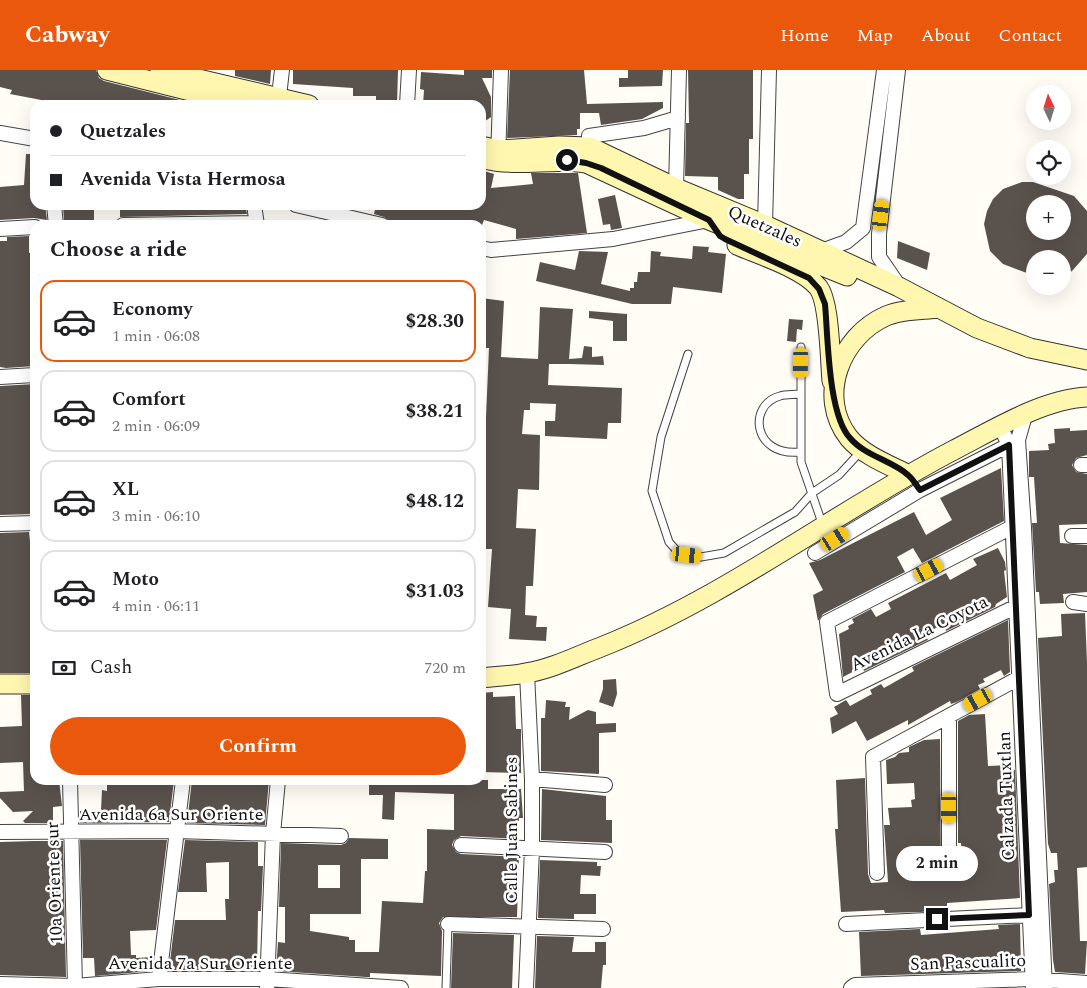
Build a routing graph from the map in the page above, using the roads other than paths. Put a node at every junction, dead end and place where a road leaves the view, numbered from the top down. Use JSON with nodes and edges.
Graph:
{"nodes":[{"id":1,"x":106,"y":70,"type":"edge"},
{"id":2,"x":160,"y":70,"type":"edge"},
{"id":3,"x":282,"y":70,"type":"edge"},
{"id":4,"x":410,"y":70,"type":"edge"},
{"id":5,"x":501,"y":70,"type":"edge"},
{"id":6,"x":679,"y":70,"type":"edge"},
{"id":7,"x":768,"y":70,"type":"edge"},
{"id":8,"x":884,"y":70,"type":"edge"},
{"id":9,"x":898,"y":70,"type":"edge"},
{"id":10,"x":226,"y":100,"type":"edge"},
{"id":11,"x":272,"y":100,"type":"edge"},
{"id":12,"x":279,"y":100,"type":"edge"},
{"id":13,"x":407,"y":100,"type":"edge"},
{"id":14,"x":880,"y":100,"type":"junction"},
{"id":15,"x":894,"y":101,"type":"junction"},
{"id":16,"x":678,"y":118,"type":"junction"},
{"id":17,"x":0,"y":132,"type":"edge"},
{"id":18,"x":30,"y":138,"type":"edge"},
{"id":19,"x":588,"y":148,"type":"junction"},
{"id":20,"x":490,"y":154,"type":"edge"},
{"id":21,"x":676,"y":188,"type":"junction"},
{"id":22,"x":310,"y":210,"type":"edge"},
{"id":23,"x":337,"y":220,"type":"edge"},
{"id":24,"x":709,"y":220,"type":"junction"},
{"id":25,"x":765,"y":224,"type":"junction"},
{"id":26,"x":30,"y":227,"type":"edge"},
{"id":27,"x":0,"y":229,"type":"edge"},
{"id":28,"x":486,"y":249,"type":"edge"},
{"id":29,"x":821,"y":251,"type":"junction"},
{"id":30,"x":899,"y":287,"type":"junction"},
{"id":31,"x":933,"y":309,"type":"junction"},
{"id":32,"x":801,"y":347,"type":"dead end"},
{"id":33,"x":688,"y":354,"type":"dead end"},
{"id":34,"x":1087,"y":360,"type":"edge"},
{"id":35,"x":30,"y":375,"type":"edge"},
{"id":36,"x":0,"y":377,"type":"edge"},
{"id":37,"x":833,"y":389,"type":"junction"},
{"id":38,"x":800,"y":394,"type":"junction"},
{"id":39,"x":1087,"y":397,"type":"edge"},
{"id":40,"x":1025,"y":415,"type":"junction"},
{"id":41,"x":1000,"y":426,"type":"junction"},
{"id":42,"x":1014,"y":442,"type":"junction"},
{"id":43,"x":864,"y":449,"type":"junction"},
{"id":44,"x":800,"y":452,"type":"junction"},
{"id":45,"x":908,"y":474,"type":"junction"},
{"id":46,"x":920,"y":490,"type":"junction"},
{"id":47,"x":812,"y":493,"type":"junction"},
{"id":48,"x":30,"y":523,"type":"edge"},
{"id":49,"x":0,"y":524,"type":"edge"},
{"id":50,"x":823,"y":526,"type":"junction"},
{"id":51,"x":1014,"y":526,"type":"junction"},
{"id":52,"x":1072,"y":536,"type":"dead end"},
{"id":53,"x":1087,"y":536,"type":"edge"},
{"id":54,"x":815,"y":553,"type":"dead end"},
{"id":55,"x":1017,"y":606,"type":"junction"},
{"id":56,"x":527,"y":673,"type":"junction"},
{"id":57,"x":1026,"y":674,"type":"junction"},
{"id":58,"x":486,"y":677,"type":"edge"},
{"id":59,"x":0,"y":684,"type":"edge"},
{"id":60,"x":30,"y":684,"type":"edge"},
{"id":61,"x":949,"y":716,"type":"junction"},
{"id":62,"x":532,"y":778,"type":"junction"},
{"id":63,"x":70,"y":785,"type":"edge"},
{"id":64,"x":182,"y":785,"type":"edge"},
{"id":65,"x":278,"y":785,"type":"edge"},
{"id":66,"x":605,"y":785,"type":"dead end"},
{"id":67,"x":0,"y":832,"type":"edge"},
{"id":68,"x":71,"y":832,"type":"junction"},
{"id":69,"x":176,"y":832,"type":"junction"},
{"id":70,"x":273,"y":834,"type":"junction"},
{"id":71,"x":342,"y":836,"type":"dead end"},
{"id":72,"x":461,"y":845,"type":"dead end"},
{"id":73,"x":532,"y":849,"type":"junction"},
{"id":74,"x":605,"y":852,"type":"dead end"},
{"id":75,"x":949,"y":863,"type":"dead end"},
{"id":76,"x":877,"y":874,"type":"dead end"},
{"id":77,"x":1029,"y":915,"type":"junction"},
{"id":78,"x":448,"y":924,"type":"joint"},
{"id":79,"x":846,"y":924,"type":"dead end"},
{"id":80,"x":529,"y":926,"type":"junction"},
{"id":81,"x":603,"y":929,"type":"dead end"},
{"id":82,"x":159,"y":979,"type":"junction"},
{"id":83,"x":1087,"y":983,"type":"edge"},
{"id":84,"x":0,"y":984,"type":"edge"},
{"id":85,"x":123,"y":984,"type":"edge"},
{"id":86,"x":267,"y":984,"type":"edge"},
{"id":87,"x":1039,"y":984,"type":"edge"},
{"id":88,"x":75,"y":986,"type":"junction"},
{"id":89,"x":401,"y":988,"type":"edge"},
{"id":90,"x":446,"y":988,"type":"edge"},
{"id":91,"x":526,"y":988,"type":"edge"},
{"id":92,"x":851,"y":988,"type":"edge"}],
"edges":[{"from":1,"to":10,"type":"main road"},
{"from":2,"to":11,"type":"main road"},
{"from":3,"to":12,"type":"street"},
{"from":4,"to":13,"type":"street"},
{"from":5,"to":20,"type":"street"},
{"from":6,"to":16,"type":"street"},
{"from":7,"to":25,"type":"street"},
{"from":8,"to":14,"type":"street"},
{"from":9,"to":15,"type":"street"},
{"from":14,"to":15,"type":"street"},
{"from":14,"to":29,"type":"street"},
{"from":15,"to":30,"type":"street"},
{"from":16,"to":19,"type":"street"},
{"from":16,"to":21,"type":"street"},
{"from":17,"to":18,"type":"street"},
{"from":19,"to":20,"type":"main road"},
{"from":19,"to":21,"type":"main road","name":"Quetzales"},
{"from":19,"to":24,"type":"main road","name":"Quetzales"},
{"from":21,"to":25,"type":"main road","name":"Quetzales"},
{"from":22,"to":23,"type":"street"},
{"from":24,"to":28,"type":"street"},
{"from":24,"to":31,"type":"main road","name":"Quetzales"},
{"from":24,"to":37,"type":"main road"},
{"from":25,"to":29,"type":"main road","name":"Quetzales"},
{"from":26,"to":27,"type":"street"},
{"from":29,"to":30,"type":"main road","name":"Quetzales"},
{"from":30,"to":31,"type":"main road","name":"Quetzales"},
{"from":31,"to":34,"type":"main road"},
{"from":31,"to":37,"type":"main road"},
{"from":32,"to":38,"type":"lane"},
{"from":33,"to":47,"type":"lane"},
{"from":35,"to":36,"type":"street"},
{"from":37,"to":43,"type":"main road"},
{"from":38,"to":44,"type":"lane"},
{"from":38,"to":44,"type":"lane"},
{"from":39,"to":40,"type":"main road"},
{"from":40,"to":41,"type":"main road"},
{"from":40,"to":42,"type":"street","name":"Calzada Tuxtlan"},
{"from":41,"to":42,"type":"street","name":"Calzada Tuxtlan"},
{"from":41,"to":45,"type":"main road"},
{"from":42,"to":46,"type":"street"},
{"from":42,"to":51,"type":"street","name":"Calzada Tuxtlan"},
{"from":42,"to":57,"type":"street","name":"Calzada Tuxtlan"},
{"from":43,"to":45,"type":"main road"},
{"from":43,"to":47,"type":"lane"},
{"from":44,"to":47,"type":"lane"},
{"from":45,"to":46,"type":"street"},
{"from":45,"to":50,"type":"main road"},
{"from":46,"to":54,"type":"street"},
{"from":47,"to":50,"type":"lane"},
{"from":48,"to":49,"type":"street"},
{"from":50,"to":56,"type":"main road"},
{"from":51,"to":55,"type":"street","name":"Calzada Tuxtlan"},
{"from":51,"to":55,"type":"street","name":"Avenida La Coyota"},
{"from":52,"to":53,"type":"street"},
{"from":55,"to":57,"type":"street","name":"Calzada Tuxtlan"},
{"from":56,"to":58,"type":"main road"},
{"from":56,"to":62,"type":"street","name":"Calle Juan Sabines"},
{"from":57,"to":61,"type":"street"},
{"from":57,"to":77,"type":"street","name":"Calzada Tuxtlan"},
{"from":57,"to":87,"type":"street","name":"Calzada Tuxtlan"},
{"from":59,"to":60,"type":"main road"},
{"from":61,"to":75,"type":"street"},
{"from":61,"to":76,"type":"street"},
{"from":62,"to":66,"type":"street"},
{"from":62,"to":73,"type":"street","name":"Calle Juan Sabines"},
{"from":63,"to":68,"type":"street","name":"10a Oriente sur"},
{"from":64,"to":69,"type":"street"},
{"from":65,"to":70,"type":"street"},
{"from":67,"to":68,"type":"street","name":"Avenida 6a Sur Oriente"},
{"from":68,"to":69,"type":"street","name":"Avenida 6a Sur Oriente"},
{"from":68,"to":88,"type":"street","name":"10a Oriente sur"},
{"from":69,"to":70,"type":"street","name":"Avenida 6a Sur Oriente"},
{"from":69,"to":82,"type":"street"},
{"from":70,"to":71,"type":"street","name":"Avenida 6a Sur Oriente"},
{"from":70,"to":86,"type":"street"},
{"from":72,"to":73,"type":"street"},
{"from":73,"to":74,"type":"street"},
{"from":73,"to":80,"type":"street","name":"Calle Juan Sabines"},
{"from":77,"to":79,"type":"street"},
{"from":77,"to":87,"type":"street","name":"Calzada Tuxtlan"},
{"from":78,"to":80,"type":"street"},
{"from":78,"to":90,"type":"lane"},
{"from":80,"to":81,"type":"street"},
{"from":80,"to":91,"type":"street","name":"Calle Juan Sabines"},
{"from":82,"to":85,"type":"street","name":"Avenida 7a Sur Oriente"},
{"from":82,"to":86,"type":"street","name":"Avenida 7a Sur Oriente"},
{"from":83,"to":87,"type":"street","name":"San Pascualito"},
{"from":84,"to":88,"type":"street","name":"Avenida 7a Sur Oriente"},
{"from":85,"to":88,"type":"street","name":"Avenida 7a Sur Oriente"},
{"from":86,"to":89,"type":"street","name":"Avenida 7a Sur Oriente"},
{"from":87,"to":92,"type":"street","name":"San Pascualito"}]}
